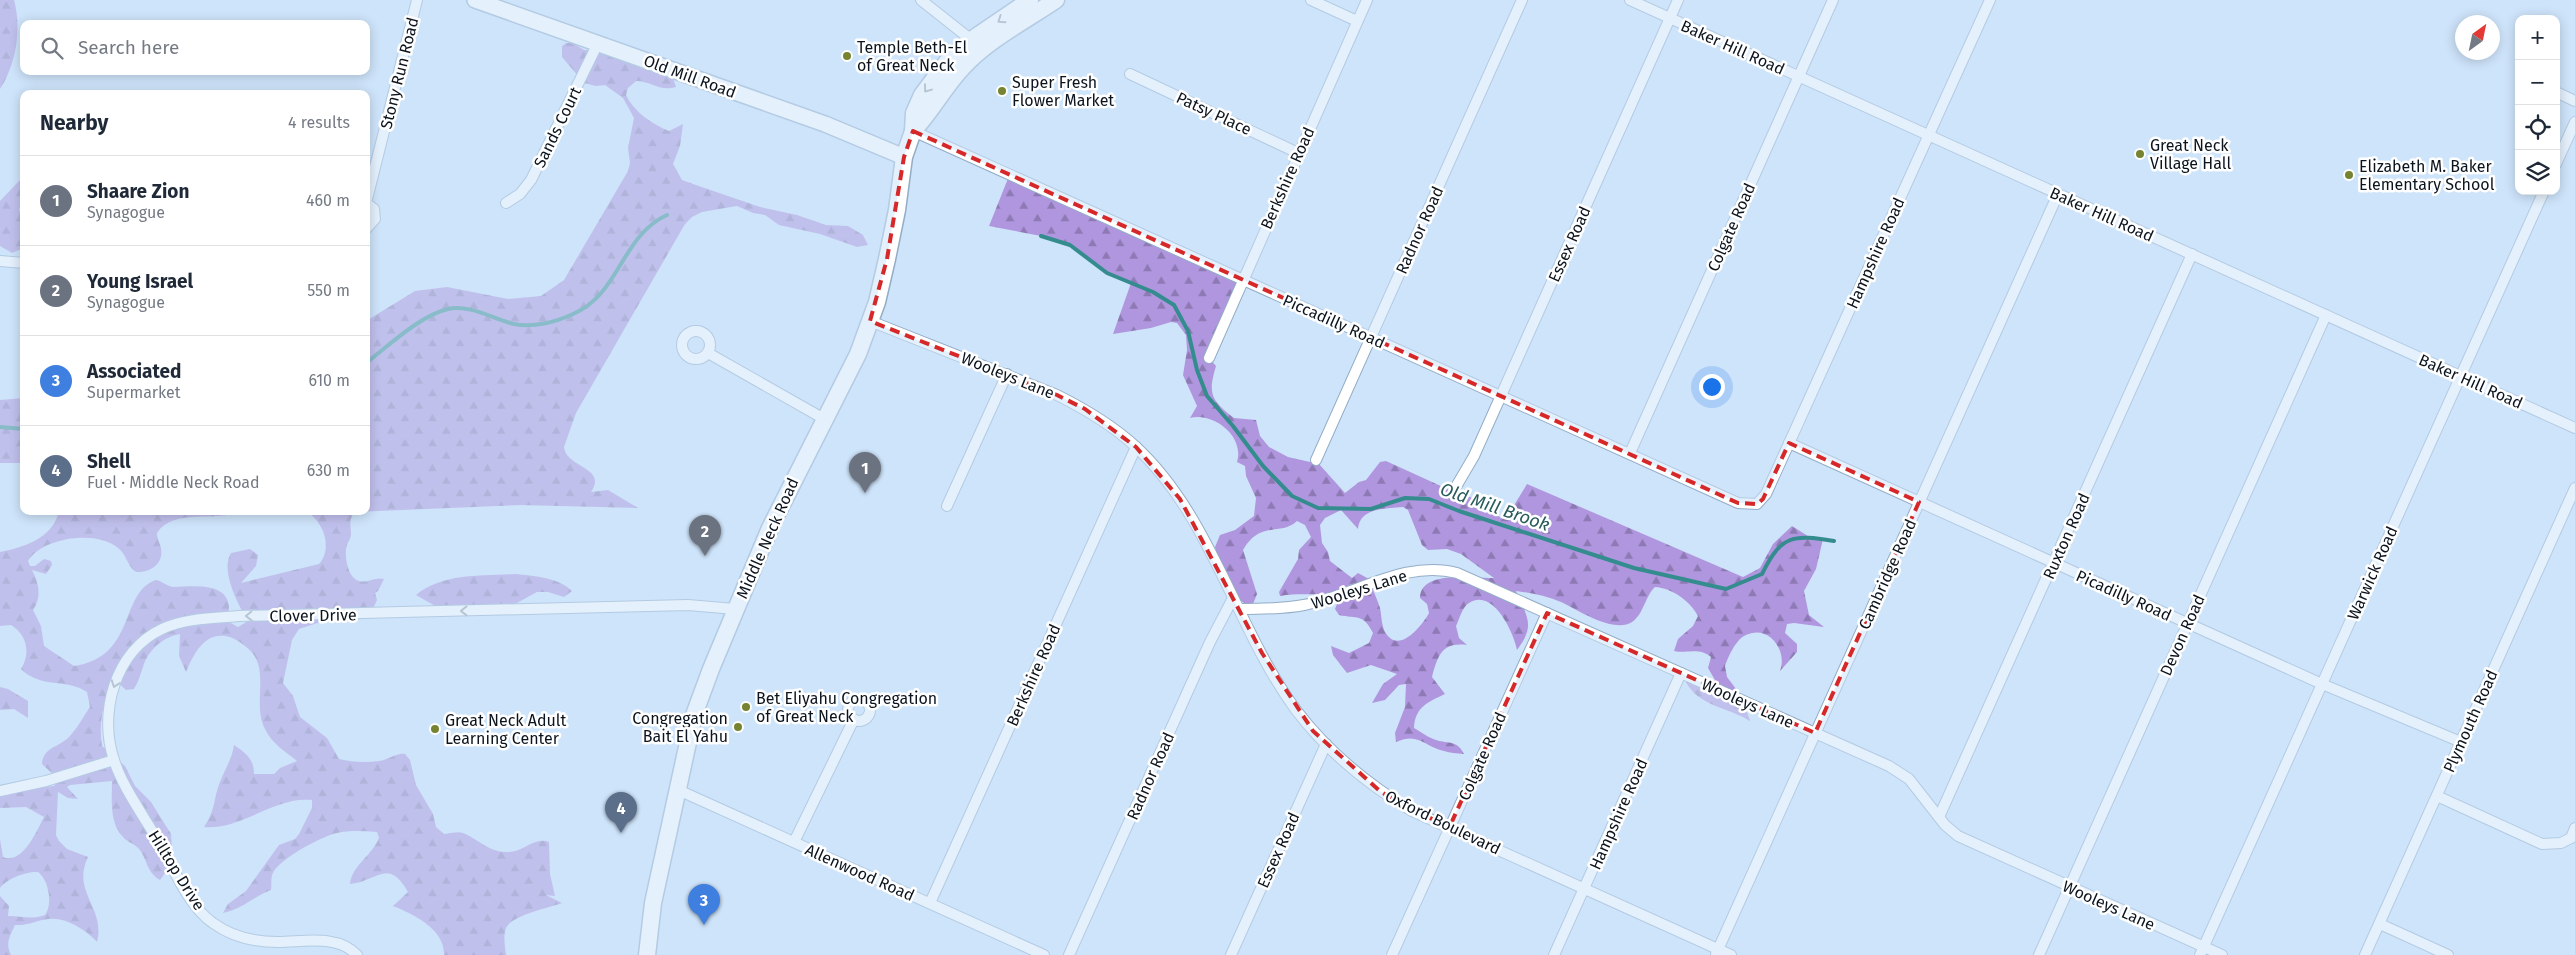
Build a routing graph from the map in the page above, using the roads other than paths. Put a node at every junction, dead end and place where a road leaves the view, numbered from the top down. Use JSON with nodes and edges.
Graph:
{"nodes":[{"id":1,"x":417,"y":0,"type":"edge"},
{"id":2,"x":475,"y":0,"type":"edge"},
{"id":3,"x":921,"y":0,"type":"edge"},
{"id":4,"x":1030,"y":0,"type":"edge"},
{"id":5,"x":1056,"y":0,"type":"edge"},
{"id":6,"x":1310,"y":0,"type":"edge"},
{"id":7,"x":1367,"y":0,"type":"edge"},
{"id":8,"x":1522,"y":0,"type":"edge"},
{"id":9,"x":1630,"y":0,"type":"edge"},
{"id":10,"x":1678,"y":0,"type":"edge"},
{"id":11,"x":1833,"y":0,"type":"edge"},
{"id":12,"x":1990,"y":0,"type":"edge"},
{"id":13,"x":1670,"y":18,"type":"junction"},
{"id":14,"x":1357,"y":21,"type":"junction"},
{"id":15,"x":598,"y":43,"type":"junction"},
{"id":16,"x":977,"y":44,"type":"junction"},
{"id":17,"x":1130,"y":74,"type":"dead end"},
{"id":18,"x":1799,"y":77,"type":"junction"},
{"id":19,"x":2560,"y":94,"type":"edge"},
{"id":20,"x":2575,"y":101,"type":"edge"},
{"id":21,"x":2575,"y":122,"type":"edge"},
{"id":22,"x":913,"y":131,"type":"junction"},
{"id":23,"x":1928,"y":135,"type":"junction"},
{"id":24,"x":1298,"y":153,"type":"junction"},
{"id":25,"x":2560,"y":155,"type":"edge"},
{"id":26,"x":904,"y":157,"type":"junction"},
{"id":27,"x":370,"y":187,"type":"edge"},
{"id":28,"x":2058,"y":194,"type":"junction"},
{"id":29,"x":2542,"y":195,"type":"edge"},
{"id":30,"x":506,"y":203,"type":"dead end"},
{"id":31,"x":370,"y":206,"type":"edge"},
{"id":32,"x":370,"y":227,"type":"edge"},
{"id":33,"x":2192,"y":254,"type":"junction"},
{"id":34,"x":0,"y":261,"type":"edge"},
{"id":35,"x":20,"y":263,"type":"edge"},
{"id":36,"x":1242,"y":280,"type":"junction"},
{"id":37,"x":2326,"y":315,"type":"junction"},
{"id":38,"x":870,"y":321,"type":"junction"},
{"id":39,"x":1371,"y":337,"type":"junction"},
{"id":40,"x":708,"y":353,"type":"dead end"},
{"id":41,"x":1209,"y":358,"type":"dead end"},
{"id":42,"x":1007,"y":374,"type":"junction"},
{"id":43,"x":2461,"y":376,"type":"junction"},
{"id":44,"x":1501,"y":396,"type":"junction"},
{"id":45,"x":826,"y":420,"type":"junction"},
{"id":46,"x":2575,"y":428,"type":"edge"},
{"id":47,"x":1789,"y":443,"type":"junction"},
{"id":48,"x":1136,"y":447,"type":"junction"},
{"id":49,"x":1630,"y":454,"type":"junction"},
{"id":50,"x":1316,"y":460,"type":"dead end"},
{"id":51,"x":1457,"y":486,"type":"dead end"},
{"id":52,"x":2575,"y":488,"type":"edge"},
{"id":53,"x":1919,"y":502,"type":"junction"},
{"id":54,"x":1757,"y":504,"type":"joint"},
{"id":55,"x":947,"y":506,"type":"dead end"},
{"id":56,"x":2054,"y":563,"type":"junction"},
{"id":57,"x":1233,"y":598,"type":"junction"},
{"id":58,"x":735,"y":609,"type":"junction"},
{"id":59,"x":1239,"y":609,"type":"junction"},
{"id":60,"x":1547,"y":613,"type":"junction"},
{"id":61,"x":2188,"y":623,"type":"junction"},
{"id":62,"x":1681,"y":673,"type":"junction"},
{"id":63,"x":2322,"y":684,"type":"junction"},
{"id":64,"x":854,"y":719,"type":"dead end"},
{"id":65,"x":1815,"y":733,"type":"junction"},
{"id":66,"x":2461,"y":742,"type":"junction"},
{"id":67,"x":1326,"y":744,"type":"junction"},
{"id":68,"x":114,"y":760,"type":"junction"},
{"id":69,"x":676,"y":790,"type":"junction"},
{"id":70,"x":0,"y":791,"type":"edge"},
{"id":71,"x":2437,"y":796,"type":"junction"},
{"id":72,"x":1939,"y":817,"type":"junction"},
{"id":73,"x":1449,"y":828,"type":"junction"},
{"id":74,"x":2574,"y":835,"type":"edge"},
{"id":75,"x":794,"y":842,"type":"junction"},
{"id":76,"x":2070,"y":887,"type":"junction"},
{"id":77,"x":1584,"y":889,"type":"junction"},
{"id":78,"x":930,"y":903,"type":"junction"},
{"id":79,"x":2380,"y":924,"type":"junction"},
{"id":80,"x":2202,"y":951,"type":"edge"},
{"id":81,"x":1717,"y":952,"type":"edge"},
{"id":82,"x":357,"y":955,"type":"edge"},
{"id":83,"x":647,"y":955,"type":"edge"},
{"id":84,"x":1044,"y":955,"type":"edge"},
{"id":85,"x":1069,"y":955,"type":"edge"},
{"id":86,"x":1231,"y":955,"type":"edge"},
{"id":87,"x":1392,"y":955,"type":"edge"},
{"id":88,"x":1554,"y":955,"type":"edge"},
{"id":89,"x":1731,"y":955,"type":"edge"},
{"id":90,"x":2039,"y":955,"type":"edge"},
{"id":91,"x":2222,"y":955,"type":"edge"},
{"id":92,"x":2365,"y":955,"type":"edge"},
{"id":93,"x":2448,"y":955,"type":"edge"}],
"edges":[{"from":1,"to":27,"type":"street","name":"Stony Run Road"},
{"from":2,"to":15,"type":"street","name":"Old Mill Road"},
{"from":3,"to":16,"type":"street"},
{"from":4,"to":16,"type":"main road","name":"Middle Neck Road","one_way":true},
{"from":5,"to":16,"type":"main road","name":"Middle Neck Road"},
{"from":6,"to":14,"type":"street"},
{"from":7,"to":14,"type":"street","name":"Berkshire Road"},
{"from":8,"to":39,"type":"street","name":"Radnor Road"},
{"from":9,"to":13,"type":"street","name":"Baker Hill Road"},
{"from":10,"to":13,"type":"street","name":"Essex Road"},
{"from":11,"to":18,"type":"street","name":"Colgate Road"},
{"from":12,"to":23,"type":"street","name":"Hampshire Road"},
{"from":13,"to":18,"type":"street","name":"Baker Hill Road"},
{"from":13,"to":44,"type":"street","name":"Essex Road"},
{"from":14,"to":24,"type":"street","name":"Berkshire Road"},
{"from":15,"to":26,"type":"street","name":"Old Mill Road"},
{"from":15,"to":30,"type":"street","name":"Sands Court"},
{"from":16,"to":22,"type":"main road","name":"Middle Neck Road"},
{"from":17,"to":24,"type":"street","name":"Patsy Place"},
{"from":18,"to":23,"type":"street","name":"Baker Hill Road"},
{"from":18,"to":49,"type":"street","name":"Colgate Road"},
{"from":19,"to":20,"type":"street"},
{"from":21,"to":25,"type":"street"},
{"from":22,"to":26,"type":"main road","name":"Middle Neck Road"},
{"from":22,"to":36,"type":"street","name":"Piccadilly Road"},
{"from":23,"to":28,"type":"street","name":"Baker Hill Road"},
{"from":23,"to":47,"type":"street","name":"Hampshire Road"},
{"from":24,"to":36,"type":"street","name":"Berkshire Road"},
{"from":26,"to":38,"type":"main road","name":"Middle Neck Road"},
{"from":28,"to":33,"type":"street","name":"Baker Hill Road"},
{"from":28,"to":53,"type":"street","name":"Cambridge Road"},
{"from":29,"to":43,"type":"street","name":"Warwick Road"},
{"from":31,"to":32,"type":"street","name":"Stony Run Road"},
{"from":33,"to":37,"type":"street","name":"Baker Hill Road"},
{"from":33,"to":56,"type":"street","name":"Ruxton Road"},
{"from":34,"to":35,"type":"street"},
{"from":36,"to":39,"type":"street","name":"Piccadilly Road"},
{"from":36,"to":41,"type":"street","name":"Berkshire Road"},
{"from":37,"to":43,"type":"street","name":"Baker Hill Road"},
{"from":37,"to":61,"type":"street","name":"Devon Road"},
{"from":38,"to":42,"type":"street","name":"Wooleys Lane"},
{"from":38,"to":45,"type":"main road","name":"Middle Neck Road"},
{"from":39,"to":44,"type":"street","name":"Piccadilly Road"},
{"from":39,"to":50,"type":"street","name":"Radnor Road"},
{"from":40,"to":45,"type":"street"},
{"from":42,"to":48,"type":"street","name":"Wooleys Lane"},
{"from":42,"to":55,"type":"street"},
{"from":43,"to":46,"type":"street","name":"Baker Hill Road"},
{"from":43,"to":63,"type":"street","name":"Warwick Road"},
{"from":44,"to":49,"type":"street","name":"Piccadilly Road"},
{"from":44,"to":51,"type":"street","name":"Essex Road"},
{"from":45,"to":58,"type":"main road","name":"Middle Neck Road"},
{"from":47,"to":53,"type":"street","name":"Picadilly Road"},
{"from":47,"to":54,"type":"street","name":"Hampshire Road"},
{"from":48,"to":57,"type":"street","name":"Wooleys Lane"},
{"from":48,"to":78,"type":"street","name":"Berkshire Road"},
{"from":49,"to":54,"type":"street","name":"Piccadilly Road"},
{"from":52,"to":66,"type":"street","name":"Plymouth Road"},
{"from":53,"to":56,"type":"street","name":"Picadilly Road"},
{"from":53,"to":65,"type":"street","name":"Cambridge Road"},
{"from":56,"to":61,"type":"street","name":"Picadilly Road"},
{"from":56,"to":72,"type":"street","name":"Ruxton Road"},
{"from":57,"to":59,"type":"street","name":"Oxford Boulevard"},
{"from":57,"to":85,"type":"street","name":"Radnor Road"},
{"from":58,"to":68,"type":"street","name":"Clover Drive","one_way":true},
{"from":58,"to":69,"type":"main road","name":"Middle Neck Road"},
{"from":59,"to":60,"type":"street","name":"Wooleys Lane"},
{"from":59,"to":67,"type":"street","name":"Oxford Boulevard"},
{"from":60,"to":62,"type":"street","name":"Wooleys Lane"},
{"from":60,"to":73,"type":"street","name":"Colgate Road"},
{"from":61,"to":63,"type":"street","name":"Picadilly Road"},
{"from":61,"to":76,"type":"street","name":"Devon Road"},
{"from":62,"to":65,"type":"street","name":"Wooleys Lane"},
{"from":62,"to":77,"type":"street","name":"Hampshire Road"},
{"from":63,"to":66,"type":"street","name":"Picadilly Road"},
{"from":63,"to":80,"type":"street","name":"Warwick Road"},
{"from":64,"to":75,"type":"street"},
{"from":65,"to":72,"type":"street","name":"Wooleys Lane"},
{"from":65,"to":81,"type":"street","name":"Cambridge Road"},
{"from":66,"to":71,"type":"street","name":"Plymouth Road"},
{"from":67,"to":73,"type":"street","name":"Oxford Boulevard"},
{"from":67,"to":86,"type":"street","name":"Essex Road"},
{"from":68,"to":70,"type":"street"},
{"from":68,"to":82,"type":"street","name":"Hilltop Drive"},
{"from":69,"to":75,"type":"street","name":"Allenwood Road"},
{"from":69,"to":83,"type":"main road","name":"Middle Neck Road"},
{"from":71,"to":74,"type":"street"},
{"from":71,"to":79,"type":"street","name":"Plymouth Road"},
{"from":72,"to":76,"type":"street","name":"Wooleys Lane"},
{"from":73,"to":77,"type":"street","name":"Oxford Boulevard"},
{"from":73,"to":87,"type":"street","name":"Colgate Road"},
{"from":75,"to":78,"type":"street","name":"Allenwood Road"},
{"from":76,"to":80,"type":"street","name":"Wooleys Lane"},
{"from":76,"to":90,"type":"street","name":"Devon Road"},
{"from":77,"to":81,"type":"street","name":"Oxford Boulevard"},
{"from":77,"to":88,"type":"street","name":"Hampshire Road"},
{"from":78,"to":84,"type":"street","name":"Allenwood Road"},
{"from":79,"to":92,"type":"street","name":"Plymouth Road"},
{"from":79,"to":93,"type":"street"},
{"from":80,"to":91,"type":"street","name":"Wooleys Lane"},
{"from":81,"to":89,"type":"street","name":"Oxford Boulevard"}]}
